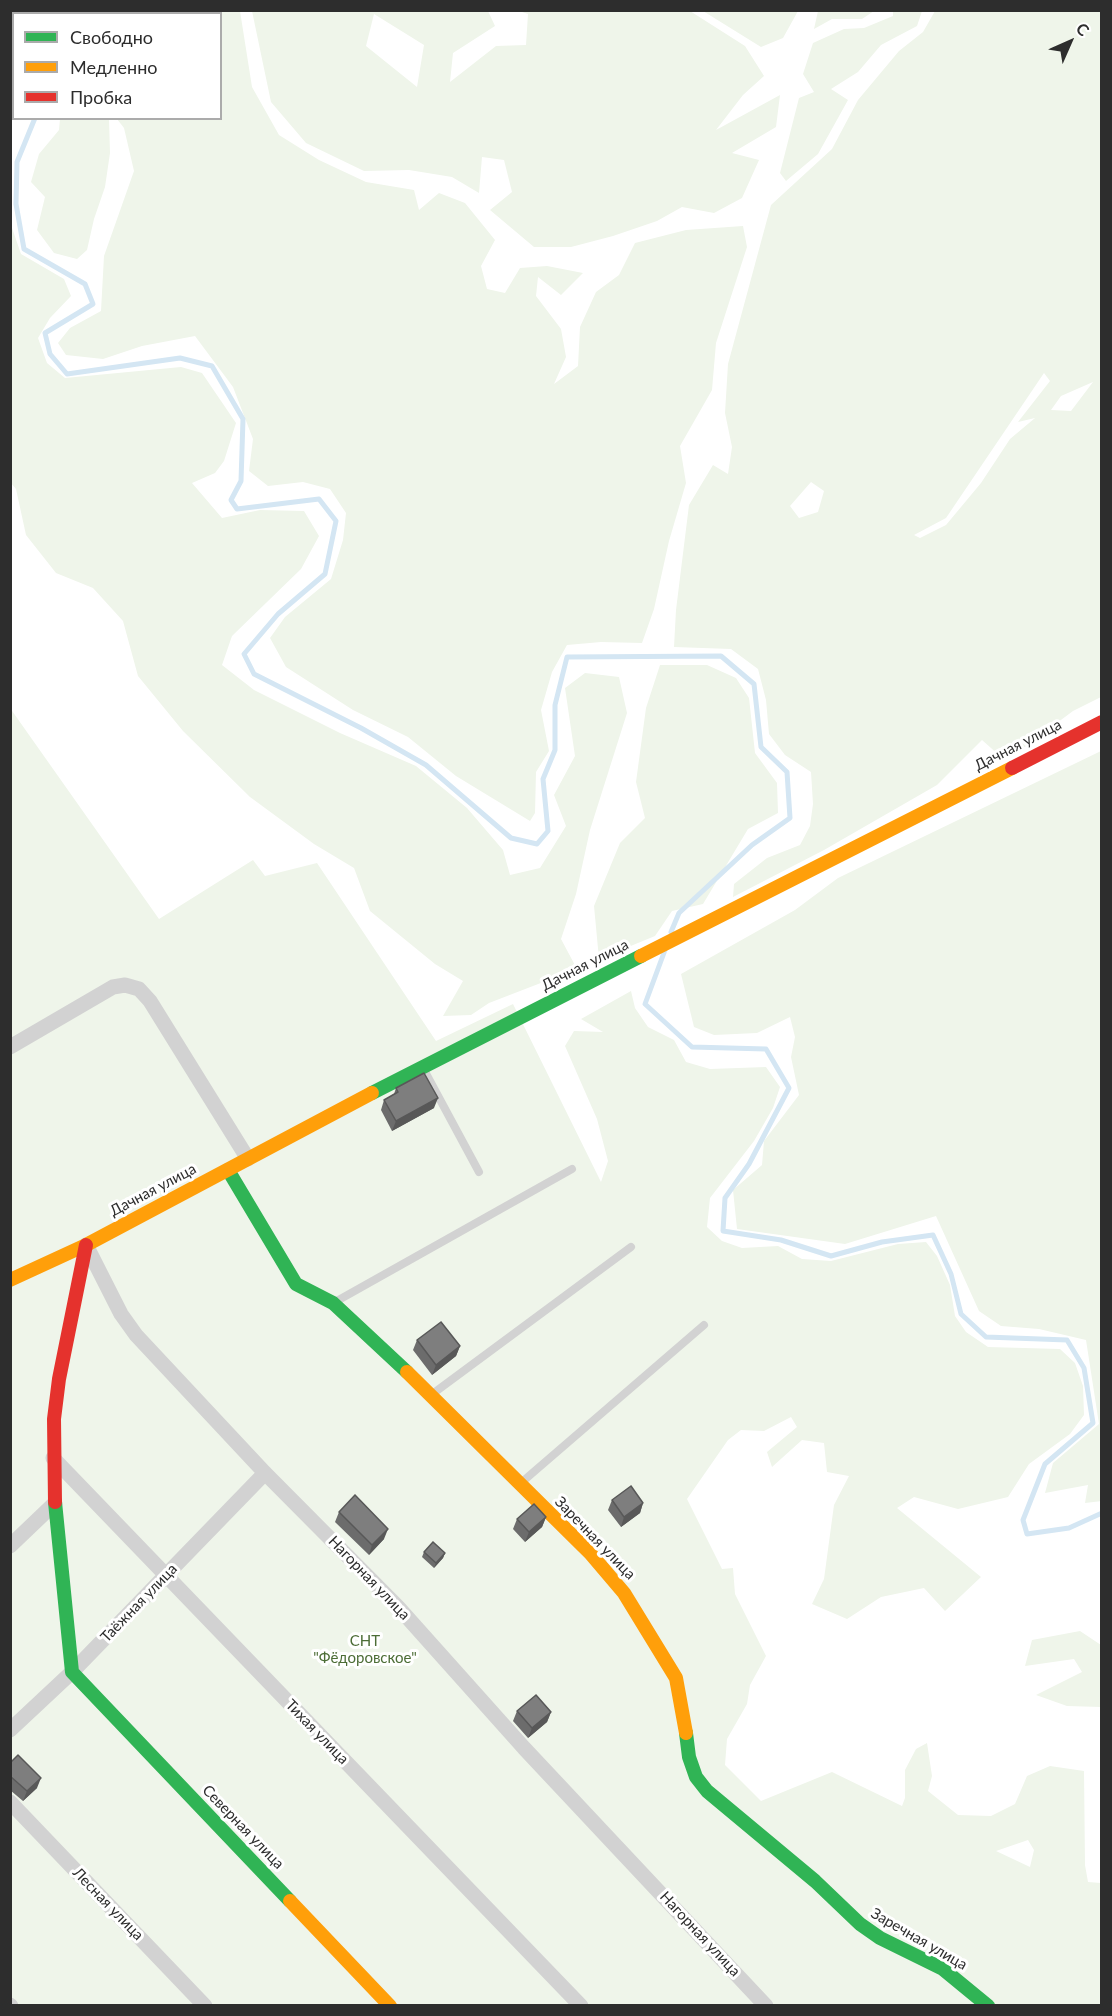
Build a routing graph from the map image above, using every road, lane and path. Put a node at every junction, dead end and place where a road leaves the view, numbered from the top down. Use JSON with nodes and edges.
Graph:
{"nodes":[{"id":1,"x":1101,"y":722,"type":"edge"},
{"id":2,"x":10,"y":1047,"type":"edge"},
{"id":3,"x":423,"y":1066,"type":"junction"},
{"id":4,"x":248,"y":1159,"type":"junction"},
{"id":5,"x":572,"y":1169,"type":"dead end"},
{"id":6,"x":228,"y":1170,"type":"junction"},
{"id":7,"x":479,"y":1172,"type":"dead end"},
{"id":8,"x":86,"y":1245,"type":"junction"},
{"id":9,"x":631,"y":1247,"type":"dead end"},
{"id":10,"x":10,"y":1280,"type":"edge"},
{"id":11,"x":333,"y":1303,"type":"junction"},
{"id":12,"x":704,"y":1325,"type":"dead end"},
{"id":13,"x":430,"y":1396,"type":"junction"},
{"id":14,"x":53,"y":1458,"type":"junction"},
{"id":15,"x":265,"y":1473,"type":"junction"},
{"id":16,"x":518,"y":1485,"type":"junction"},
{"id":17,"x":55,"y":1503,"type":"junction"},
{"id":18,"x":10,"y":1546,"type":"edge"},
{"id":19,"x":165,"y":1575,"type":"junction"},
{"id":20,"x":72,"y":1672,"type":"junction"},
{"id":21,"x":10,"y":1731,"type":"edge"},
{"id":22,"x":10,"y":1802,"type":"edge"},
{"id":23,"x":205,"y":2006,"type":"edge"},
{"id":24,"x":390,"y":2006,"type":"edge"},
{"id":25,"x":581,"y":2006,"type":"edge"},
{"id":26,"x":766,"y":2006,"type":"edge"},
{"id":27,"x":988,"y":2006,"type":"edge"}],
"edges":[{"from":1,"to":3,"type":"street","name":"Дачная улица"},
{"from":2,"to":4,"type":"street"},
{"from":3,"to":4,"type":"street","name":"Дачная улица"},
{"from":3,"to":7,"type":"lane"},
{"from":4,"to":6,"type":"street","name":"Дачная улица"},
{"from":5,"to":11,"type":"lane"},
{"from":6,"to":8,"type":"street","name":"Дачная улица"},
{"from":6,"to":11,"type":"street","name":"Заречная улица"},
{"from":8,"to":10,"type":"street","name":"Дачная улица"},
{"from":8,"to":14,"type":"street"},
{"from":8,"to":15,"type":"street","name":"Нагорная улица"},
{"from":9,"to":13,"type":"lane"},
{"from":11,"to":13,"type":"street","name":"Заречная улица"},
{"from":12,"to":16,"type":"lane"},
{"from":13,"to":16,"type":"street","name":"Заречная улица"},
{"from":14,"to":17,"type":"street"},
{"from":14,"to":19,"type":"street","name":"Тихая улица"},
{"from":15,"to":19,"type":"street","name":"Таёжная улица"},
{"from":15,"to":26,"type":"street","name":"Нагорная улица"},
{"from":16,"to":27,"type":"street","name":"Заречная улица"},
{"from":17,"to":18,"type":"street"},
{"from":17,"to":20,"type":"street"},
{"from":19,"to":20,"type":"street","name":"Таёжная улица"},
{"from":19,"to":25,"type":"street","name":"Тихая улица"},
{"from":20,"to":21,"type":"street","name":"Таёжная улица"},
{"from":20,"to":24,"type":"street","name":"Северная улица"},
{"from":22,"to":23,"type":"street","name":"Лесная улица"}]}
